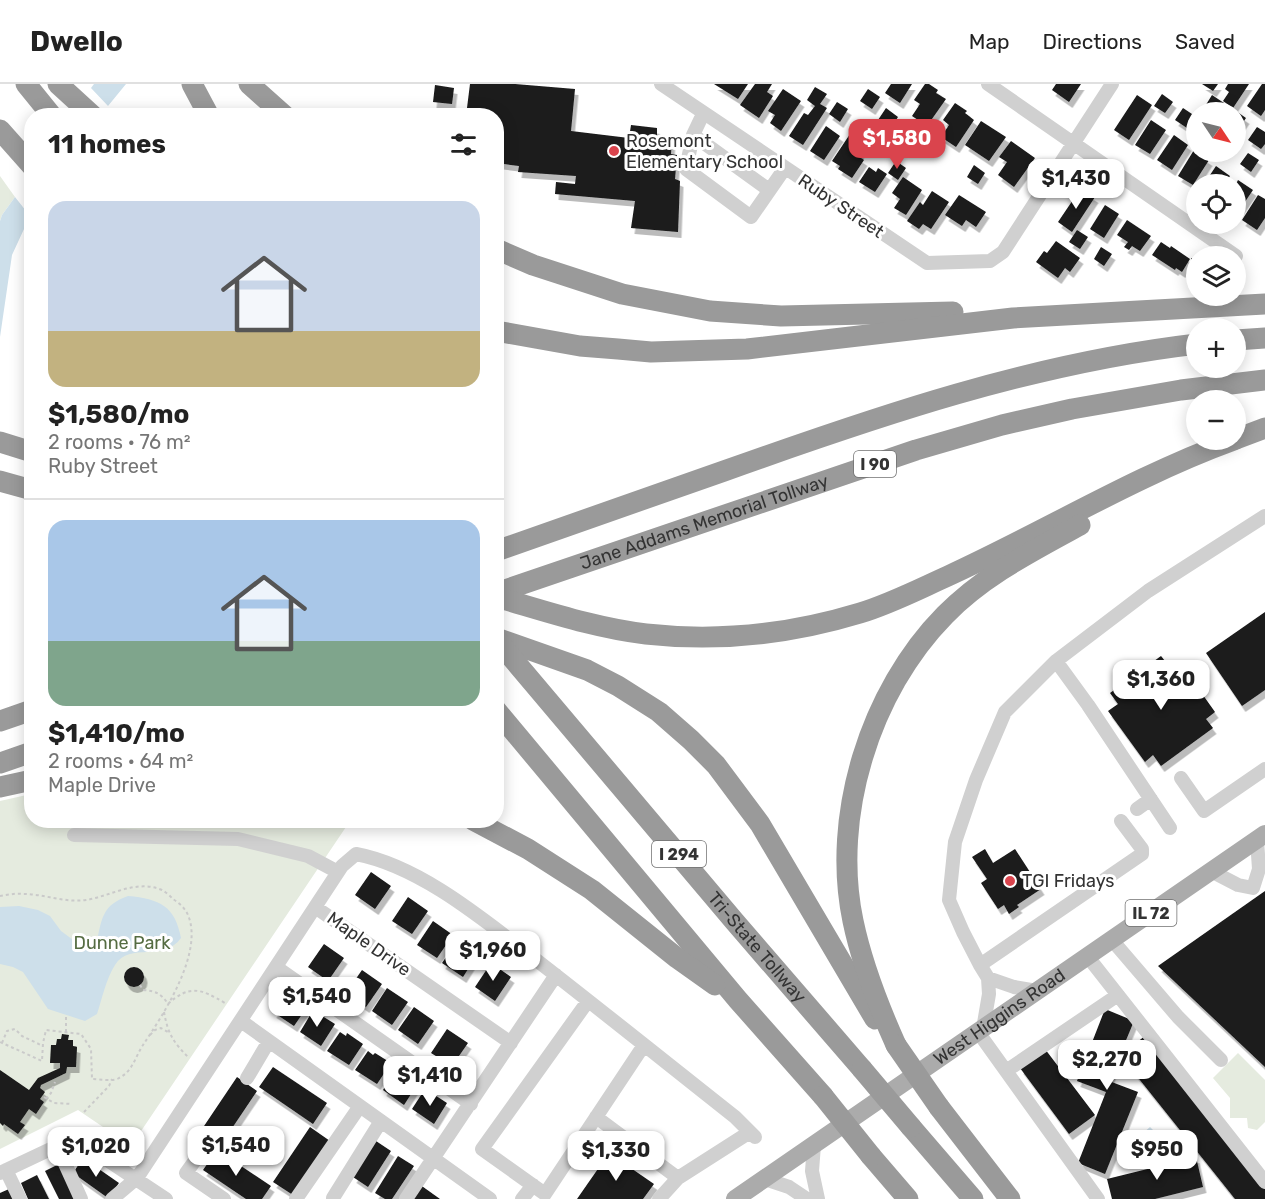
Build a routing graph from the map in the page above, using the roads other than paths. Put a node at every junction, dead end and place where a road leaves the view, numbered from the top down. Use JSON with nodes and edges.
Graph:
{"nodes":[{"id":1,"x":26,"y":84,"type":"edge"},
{"id":2,"x":58,"y":84,"type":"edge"},
{"id":3,"x":192,"y":84,"type":"edge"},
{"id":4,"x":249,"y":84,"type":"edge"},
{"id":5,"x":661,"y":84,"type":"edge"},
{"id":6,"x":988,"y":84,"type":"edge"},
{"id":7,"x":1112,"y":84,"type":"edge"},
{"id":8,"x":46,"y":108,"type":"edge"},
{"id":9,"x":84,"y":108,"type":"edge"},
{"id":10,"x":205,"y":108,"type":"edge"},
{"id":11,"x":276,"y":108,"type":"edge"},
{"id":12,"x":704,"y":114,"type":"junction"},
{"id":13,"x":0,"y":130,"type":"edge"},
{"id":14,"x":693,"y":135,"type":"junction"},
{"id":15,"x":1073,"y":144,"type":"junction"},
{"id":16,"x":24,"y":157,"type":"edge"},
{"id":17,"x":785,"y":168,"type":"junction"},
{"id":18,"x":769,"y":190,"type":"junction"},
{"id":19,"x":1221,"y":246,"type":"edge"},
{"id":20,"x":504,"y":252,"type":"edge"},
{"id":21,"x":1265,"y":304,"type":"edge"},
{"id":22,"x":1013,"y":318,"type":"junction"},
{"id":23,"x":504,"y":333,"type":"edge"},
{"id":24,"x":1265,"y":338,"type":"edge"},
{"id":25,"x":1246,"y":339,"type":"edge"},
{"id":26,"x":1186,"y":346,"type":"edge"},
{"id":27,"x":1265,"y":380,"type":"edge"},
{"id":28,"x":1265,"y":428,"type":"edge"},
{"id":29,"x":1246,"y":435,"type":"edge"},
{"id":30,"x":0,"y":442,"type":"edge"},
{"id":31,"x":24,"y":450,"type":"edge"},
{"id":32,"x":1209,"y":450,"type":"edge"},
{"id":33,"x":1178,"y":463,"type":"junction"},
{"id":34,"x":0,"y":481,"type":"edge"},
{"id":35,"x":24,"y":488,"type":"edge"},
{"id":36,"x":1265,"y":516,"type":"edge"},
{"id":37,"x":504,"y":548,"type":"edge"},
{"id":38,"x":504,"y":592,"type":"edge"},
{"id":39,"x":504,"y":597,"type":"edge"},
{"id":40,"x":504,"y":641,"type":"edge"},
{"id":41,"x":504,"y":648,"type":"edge"},
{"id":42,"x":1056,"y":661,"type":"junction"},
{"id":43,"x":24,"y":713,"type":"edge"},
{"id":44,"x":504,"y":720,"type":"edge"},
{"id":45,"x":0,"y":721,"type":"edge"},
{"id":46,"x":24,"y":755,"type":"edge"},
{"id":47,"x":0,"y":763,"type":"edge"},
{"id":48,"x":1265,"y":769,"type":"edge"},
{"id":49,"x":1181,"y":778,"type":"dead end"},
{"id":50,"x":24,"y":782,"type":"edge"},
{"id":51,"x":0,"y":787,"type":"edge"},
{"id":52,"x":1151,"y":799,"type":"junction"},
{"id":53,"x":1137,"y":809,"type":"dead end"},
{"id":54,"x":1121,"y":821,"type":"dead end"},
{"id":55,"x":489,"y":828,"type":"edge"},
{"id":56,"x":1170,"y":828,"type":"dead end"},
{"id":57,"x":74,"y":835,"type":"dead end"},
{"id":58,"x":1261,"y":837,"type":"edge"},
{"id":59,"x":1211,"y":871,"type":"junction"},
{"id":60,"x":338,"y":872,"type":"junction"},
{"id":61,"x":315,"y":907,"type":"junction"},
{"id":62,"x":1112,"y":940,"type":"junction"},
{"id":63,"x":1088,"y":957,"type":"junction"},
{"id":64,"x":980,"y":965,"type":"junction"},
{"id":65,"x":276,"y":967,"type":"junction"},
{"id":66,"x":556,"y":975,"type":"junction"},
{"id":67,"x":988,"y":978,"type":"junction"},
{"id":68,"x":1037,"y":992,"type":"junction"},
{"id":69,"x":1118,"y":995,"type":"junction"},
{"id":70,"x":738,"y":1000,"type":"junction"},
{"id":71,"x":588,"y":1001,"type":"junction"},
{"id":72,"x":241,"y":1021,"type":"junction"},
{"id":73,"x":980,"y":1031,"type":"junction"},
{"id":74,"x":269,"y":1041,"type":"junction"},
{"id":75,"x":511,"y":1042,"type":"junction"},
{"id":76,"x":644,"y":1045,"type":"junction"},
{"id":77,"x":896,"y":1045,"type":"junction"},
{"id":78,"x":1221,"y":1060,"type":"dead end"},
{"id":79,"x":1006,"y":1071,"type":"junction"},
{"id":80,"x":247,"y":1078,"type":"dead end"},
{"id":81,"x":471,"y":1104,"type":"junction"},
{"id":82,"x":360,"y":1106,"type":"junction"},
{"id":83,"x":596,"y":1117,"type":"junction"},
{"id":84,"x":381,"y":1121,"type":"junction"},
{"id":85,"x":814,"y":1144,"type":"junction"},
{"id":86,"x":57,"y":1146,"type":"junction"},
{"id":87,"x":204,"y":1148,"type":"dead end"},
{"id":88,"x":434,"y":1159,"type":"junction"},
{"id":89,"x":3,"y":1171,"type":"edge"},
{"id":90,"x":136,"y":1178,"type":"junction"},
{"id":91,"x":678,"y":1178,"type":"junction"},
{"id":92,"x":765,"y":1179,"type":"junction"},
{"id":93,"x":1265,"y":1182,"type":"edge"},
{"id":94,"x":543,"y":1193,"type":"edge"},
{"id":95,"x":333,"y":1198,"type":"edge"},
{"id":96,"x":20,"y":1199,"type":"edge"},
{"id":97,"x":81,"y":1199,"type":"edge"},
{"id":98,"x":112,"y":1199,"type":"edge"},
{"id":99,"x":165,"y":1199,"type":"edge"},
{"id":100,"x":224,"y":1199,"type":"edge"},
{"id":101,"x":296,"y":1199,"type":"edge"},
{"id":102,"x":406,"y":1199,"type":"edge"},
{"id":103,"x":490,"y":1199,"type":"edge"},
{"id":104,"x":522,"y":1199,"type":"edge"},
{"id":105,"x":659,"y":1199,"type":"edge"},
{"id":106,"x":735,"y":1199,"type":"edge"},
{"id":107,"x":807,"y":1199,"type":"edge"},
{"id":108,"x":818,"y":1199,"type":"edge"},
{"id":109,"x":908,"y":1199,"type":"edge"},
{"id":110,"x":973,"y":1199,"type":"edge"},
{"id":111,"x":1010,"y":1199,"type":"edge"},
{"id":112,"x":1098,"y":1199,"type":"edge"}],
"edges":[{"from":1,"to":8,"type":"highway"},
{"from":2,"to":9,"type":"highway"},
{"from":3,"to":10,"type":"highway"},
{"from":4,"to":11,"type":"highway"},
{"from":5,"to":12,"type":"street","name":"Ruby Street"},
{"from":6,"to":15,"type":"street"},
{"from":7,"to":15,"type":"street"},
{"from":12,"to":14,"type":"street"},
{"from":12,"to":17,"type":"street","name":"Ruby Street"},
{"from":13,"to":16,"type":"highway"},
{"from":14,"to":18,"type":"street"},
{"from":14,"to":18,"type":"street"},
{"from":15,"to":17,"type":"street","name":"Ruby Street"},
{"from":15,"to":19,"type":"street"},
{"from":17,"to":18,"type":"street"},
{"from":20,"to":22,"type":"highway"},
{"from":21,"to":22,"type":"highway"},
{"from":22,"to":23,"type":"highway"},
{"from":24,"to":25,"type":"highway"},
{"from":26,"to":37,"type":"highway","number":"I 90"},
{"from":27,"to":38,"type":"highway","name":"Jane Addams Memorial Tollway","number":"I 90"},
{"from":28,"to":29,"type":"highway"},
{"from":30,"to":31,"type":"highway"},
{"from":32,"to":33,"type":"highway"},
{"from":33,"to":39,"type":"highway"},
{"from":33,"to":77,"type":"highway"},
{"from":34,"to":35,"type":"highway"},
{"from":36,"to":42,"type":"street"},
{"from":40,"to":77,"type":"highway"},
{"from":41,"to":110,"type":"highway","name":"Tri-State Tollway","number":"I 294","bridge":true},
{"from":42,"to":52,"type":"street"},
{"from":42,"to":64,"type":"street"},
{"from":43,"to":45,"type":"highway"},
{"from":44,"to":70,"type":"highway","number":"I 294"},
{"from":46,"to":47,"type":"highway"},
{"from":48,"to":49,"type":"street"},
{"from":50,"to":51,"type":"highway"},
{"from":52,"to":53,"type":"street"},
{"from":52,"to":56,"type":"street"},
{"from":54,"to":64,"type":"street"},
{"from":55,"to":70,"type":"highway"},
{"from":57,"to":60,"type":"street"},
{"from":58,"to":59,"type":"main road","name":"West Higgins Road","number":"IL 72"},
{"from":58,"to":59,"type":"street"},
{"from":59,"to":62,"type":"main road","name":"West Higgins Road","number":"IL 72"},
{"from":60,"to":61,"type":"street"},
{"from":60,"to":66,"type":"street"},
{"from":61,"to":65,"type":"street"},
{"from":61,"to":75,"type":"street","name":"Maple Drive"},
{"from":62,"to":63,"type":"main road","name":"West Higgins Road","number":"IL 72"},
{"from":62,"to":78,"type":"street"},
{"from":63,"to":68,"type":"main road","name":"West Higgins Road","number":"IL 72"},
{"from":63,"to":69,"type":"street"},
{"from":64,"to":67,"type":"street"},
{"from":65,"to":72,"type":"street"},
{"from":65,"to":81,"type":"street"},
{"from":66,"to":71,"type":"street"},
{"from":66,"to":75,"type":"street"},
{"from":67,"to":68,"type":"street"},
{"from":67,"to":73,"type":"street"},
{"from":68,"to":73,"type":"main road","name":"West Higgins Road","number":"IL 72"},
{"from":69,"to":79,"type":"street"},
{"from":69,"to":93,"type":"street"},
{"from":70,"to":109,"type":"highway","number":"I 294","bridge":true},
{"from":71,"to":76,"type":"street"},
{"from":71,"to":94,"type":"street"},
{"from":72,"to":74,"type":"street"},
{"from":72,"to":90,"type":"street"},
{"from":73,"to":79,"type":"street"},
{"from":73,"to":85,"type":"main road","name":"West Higgins Road","number":"IL 72"},
{"from":74,"to":80,"type":"street"},
{"from":74,"to":82,"type":"street"},
{"from":75,"to":81,"type":"street"},
{"from":76,"to":83,"type":"street"},
{"from":76,"to":91,"type":"street"},
{"from":77,"to":111,"type":"highway","bridge":true},
{"from":79,"to":112,"type":"street"},
{"from":81,"to":88,"type":"street"},
{"from":82,"to":84,"type":"street"},
{"from":82,"to":101,"type":"street"},
{"from":83,"to":91,"type":"street"},
{"from":83,"to":94,"type":"street"},
{"from":84,"to":88,"type":"street"},
{"from":84,"to":95,"type":"street"},
{"from":85,"to":92,"type":"main road","name":"West Higgins Road","number":"IL 72"},
{"from":85,"to":108,"type":"street"},
{"from":86,"to":89,"type":"street"},
{"from":86,"to":90,"type":"street"},
{"from":86,"to":97,"type":"street"},
{"from":87,"to":100,"type":"street"},
{"from":88,"to":102,"type":"street"},
{"from":88,"to":103,"type":"street"},
{"from":89,"to":96,"type":"street"},
{"from":90,"to":98,"type":"street"},
{"from":90,"to":99,"type":"street"},
{"from":91,"to":105,"type":"street"},
{"from":92,"to":106,"type":"main road","name":"West Higgins Road","number":"IL 72"},
{"from":92,"to":107,"type":"street"},
{"from":94,"to":104,"type":"street"}]}
